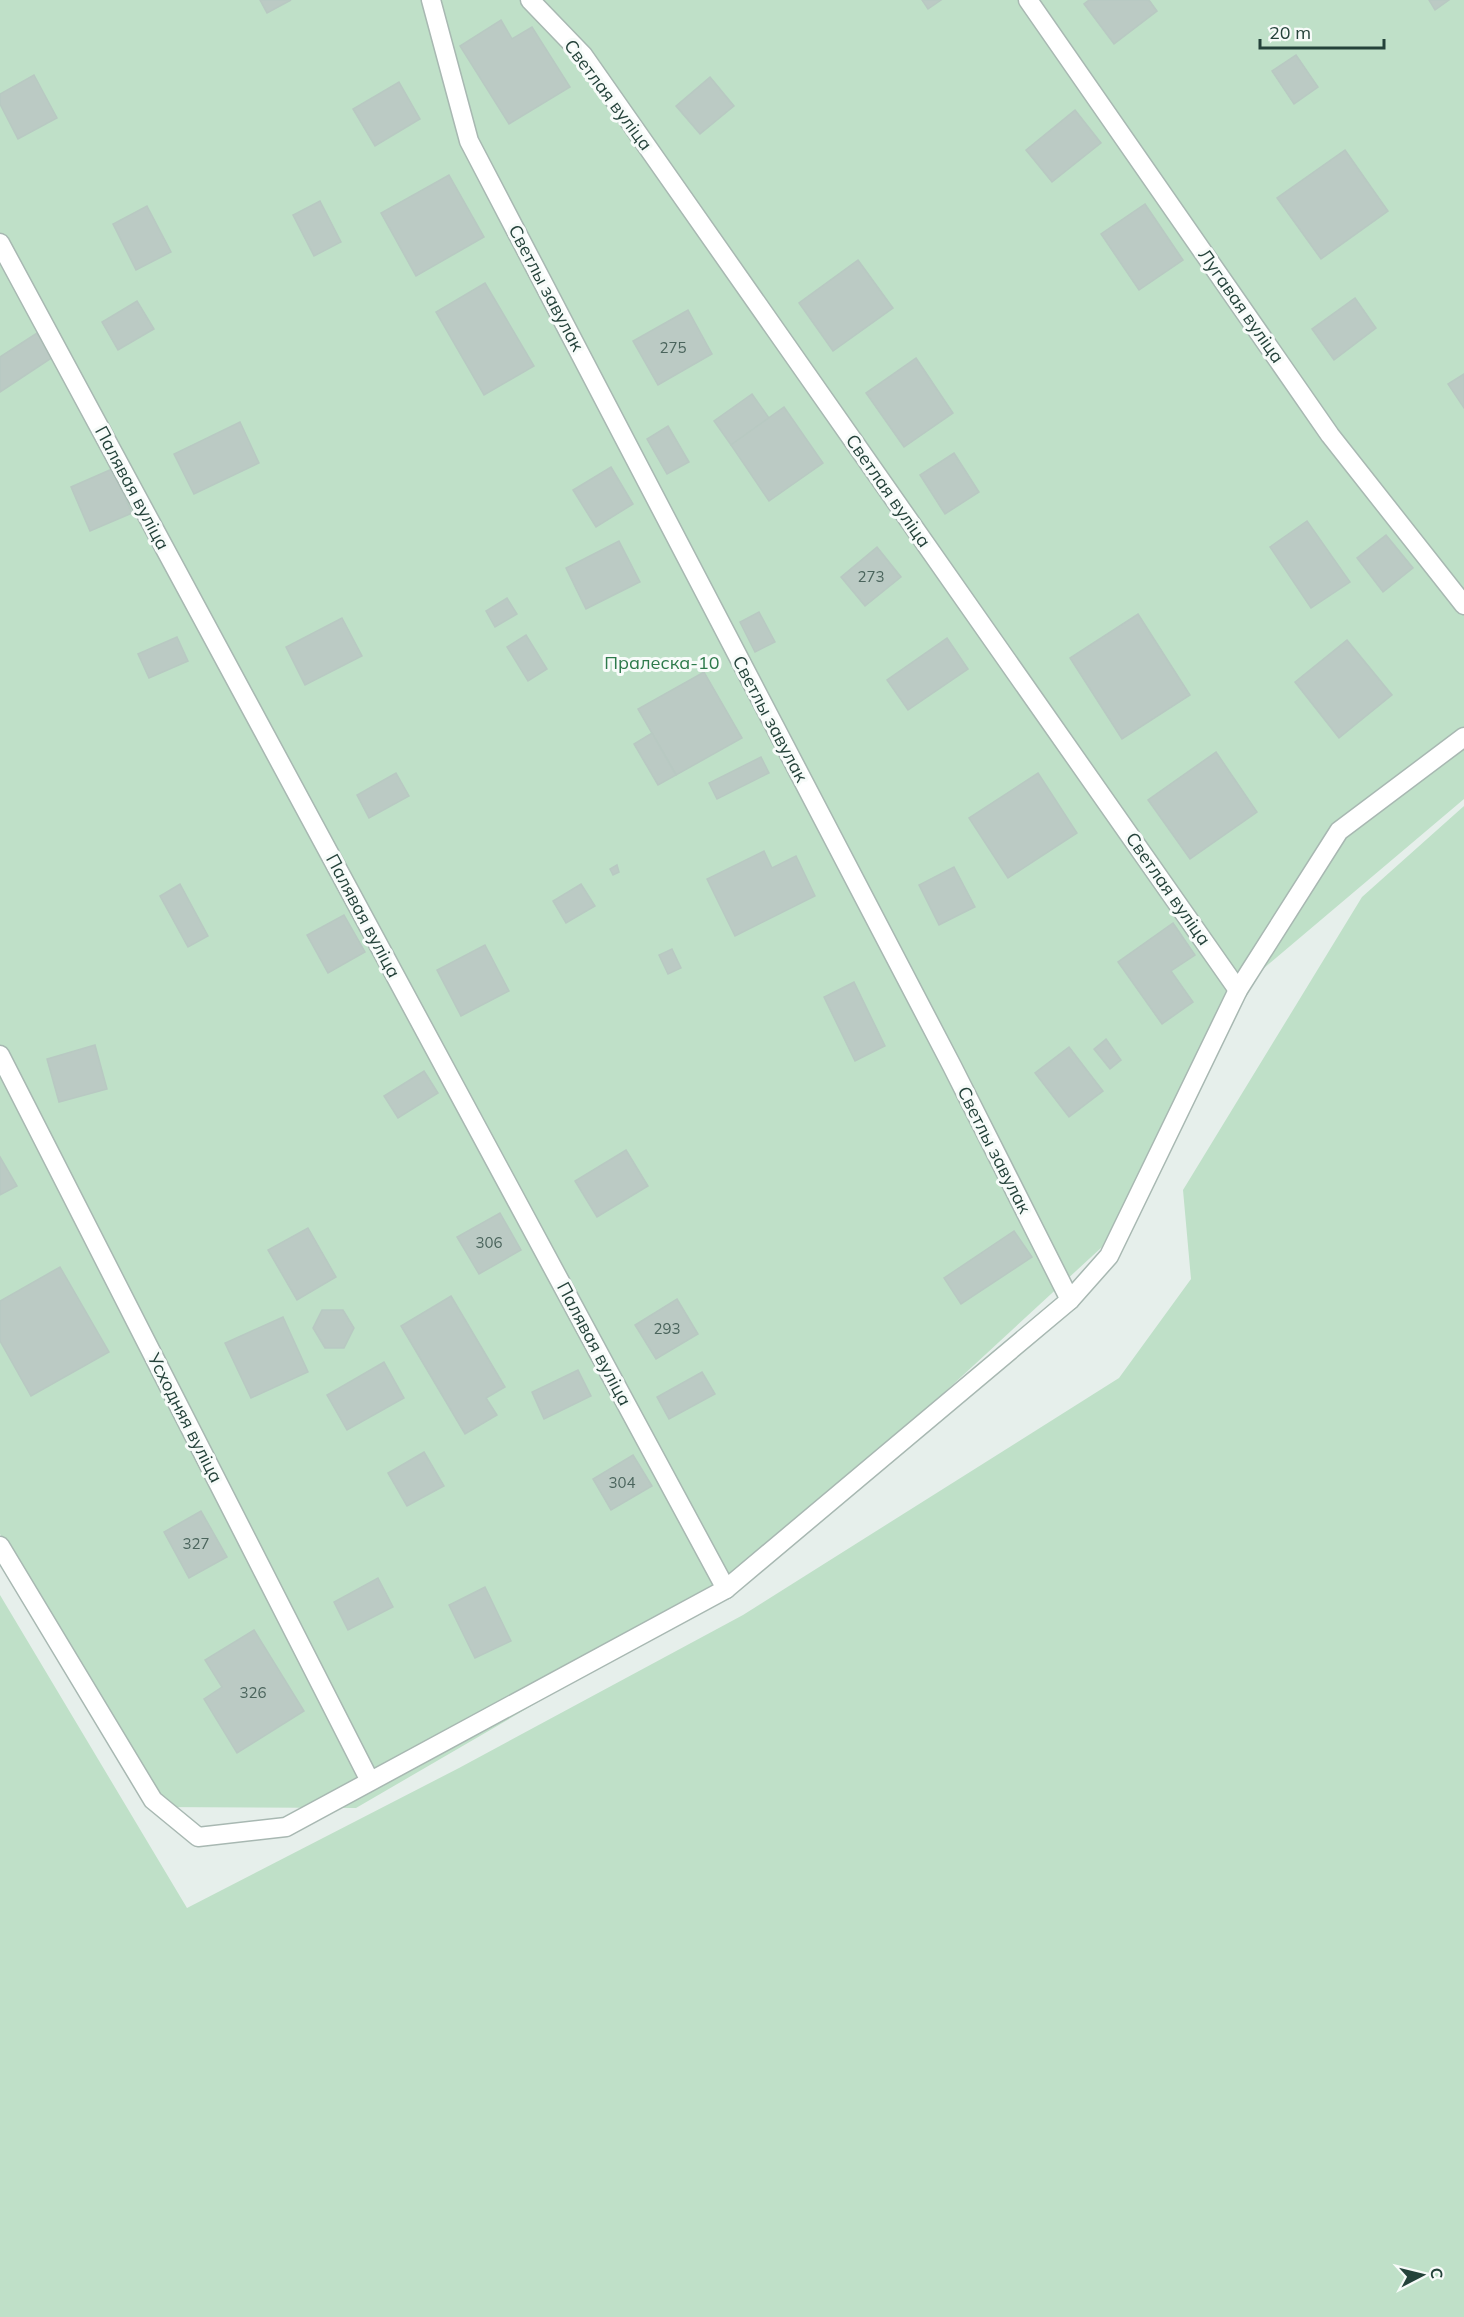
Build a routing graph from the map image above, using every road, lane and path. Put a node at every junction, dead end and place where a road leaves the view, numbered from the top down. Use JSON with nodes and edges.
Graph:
{"nodes":[{"id":1,"x":431,"y":0,"type":"edge"},
{"id":2,"x":530,"y":0,"type":"edge"},
{"id":3,"x":1028,"y":0,"type":"edge"},
{"id":4,"x":0,"y":243,"type":"edge"},
{"id":5,"x":1464,"y":605,"type":"edge"},
{"id":6,"x":1464,"y":737,"type":"edge"},
{"id":7,"x":1238,"y":990,"type":"junction"},
{"id":8,"x":0,"y":1056,"type":"edge"},
{"id":9,"x":1070,"y":1300,"type":"junction"},
{"id":10,"x":0,"y":1546,"type":"edge"},
{"id":11,"x":726,"y":1589,"type":"junction"},
{"id":12,"x":370,"y":1781,"type":"junction"}],
"edges":[{"from":1,"to":9,"type":"street","name":"Светлы завулак"},
{"from":2,"to":7,"type":"street","name":"Светлая вуліца"},
{"from":3,"to":5,"type":"street","name":"Лугавая вуліца"},
{"from":4,"to":11,"type":"street","name":"Палявая вуліца"},
{"from":6,"to":7,"type":"street"},
{"from":7,"to":9,"type":"street"},
{"from":8,"to":12,"type":"street","name":"Усходняя вуліца"},
{"from":9,"to":11,"type":"street"},
{"from":10,"to":12,"type":"street"},
{"from":11,"to":12,"type":"street"}]}
